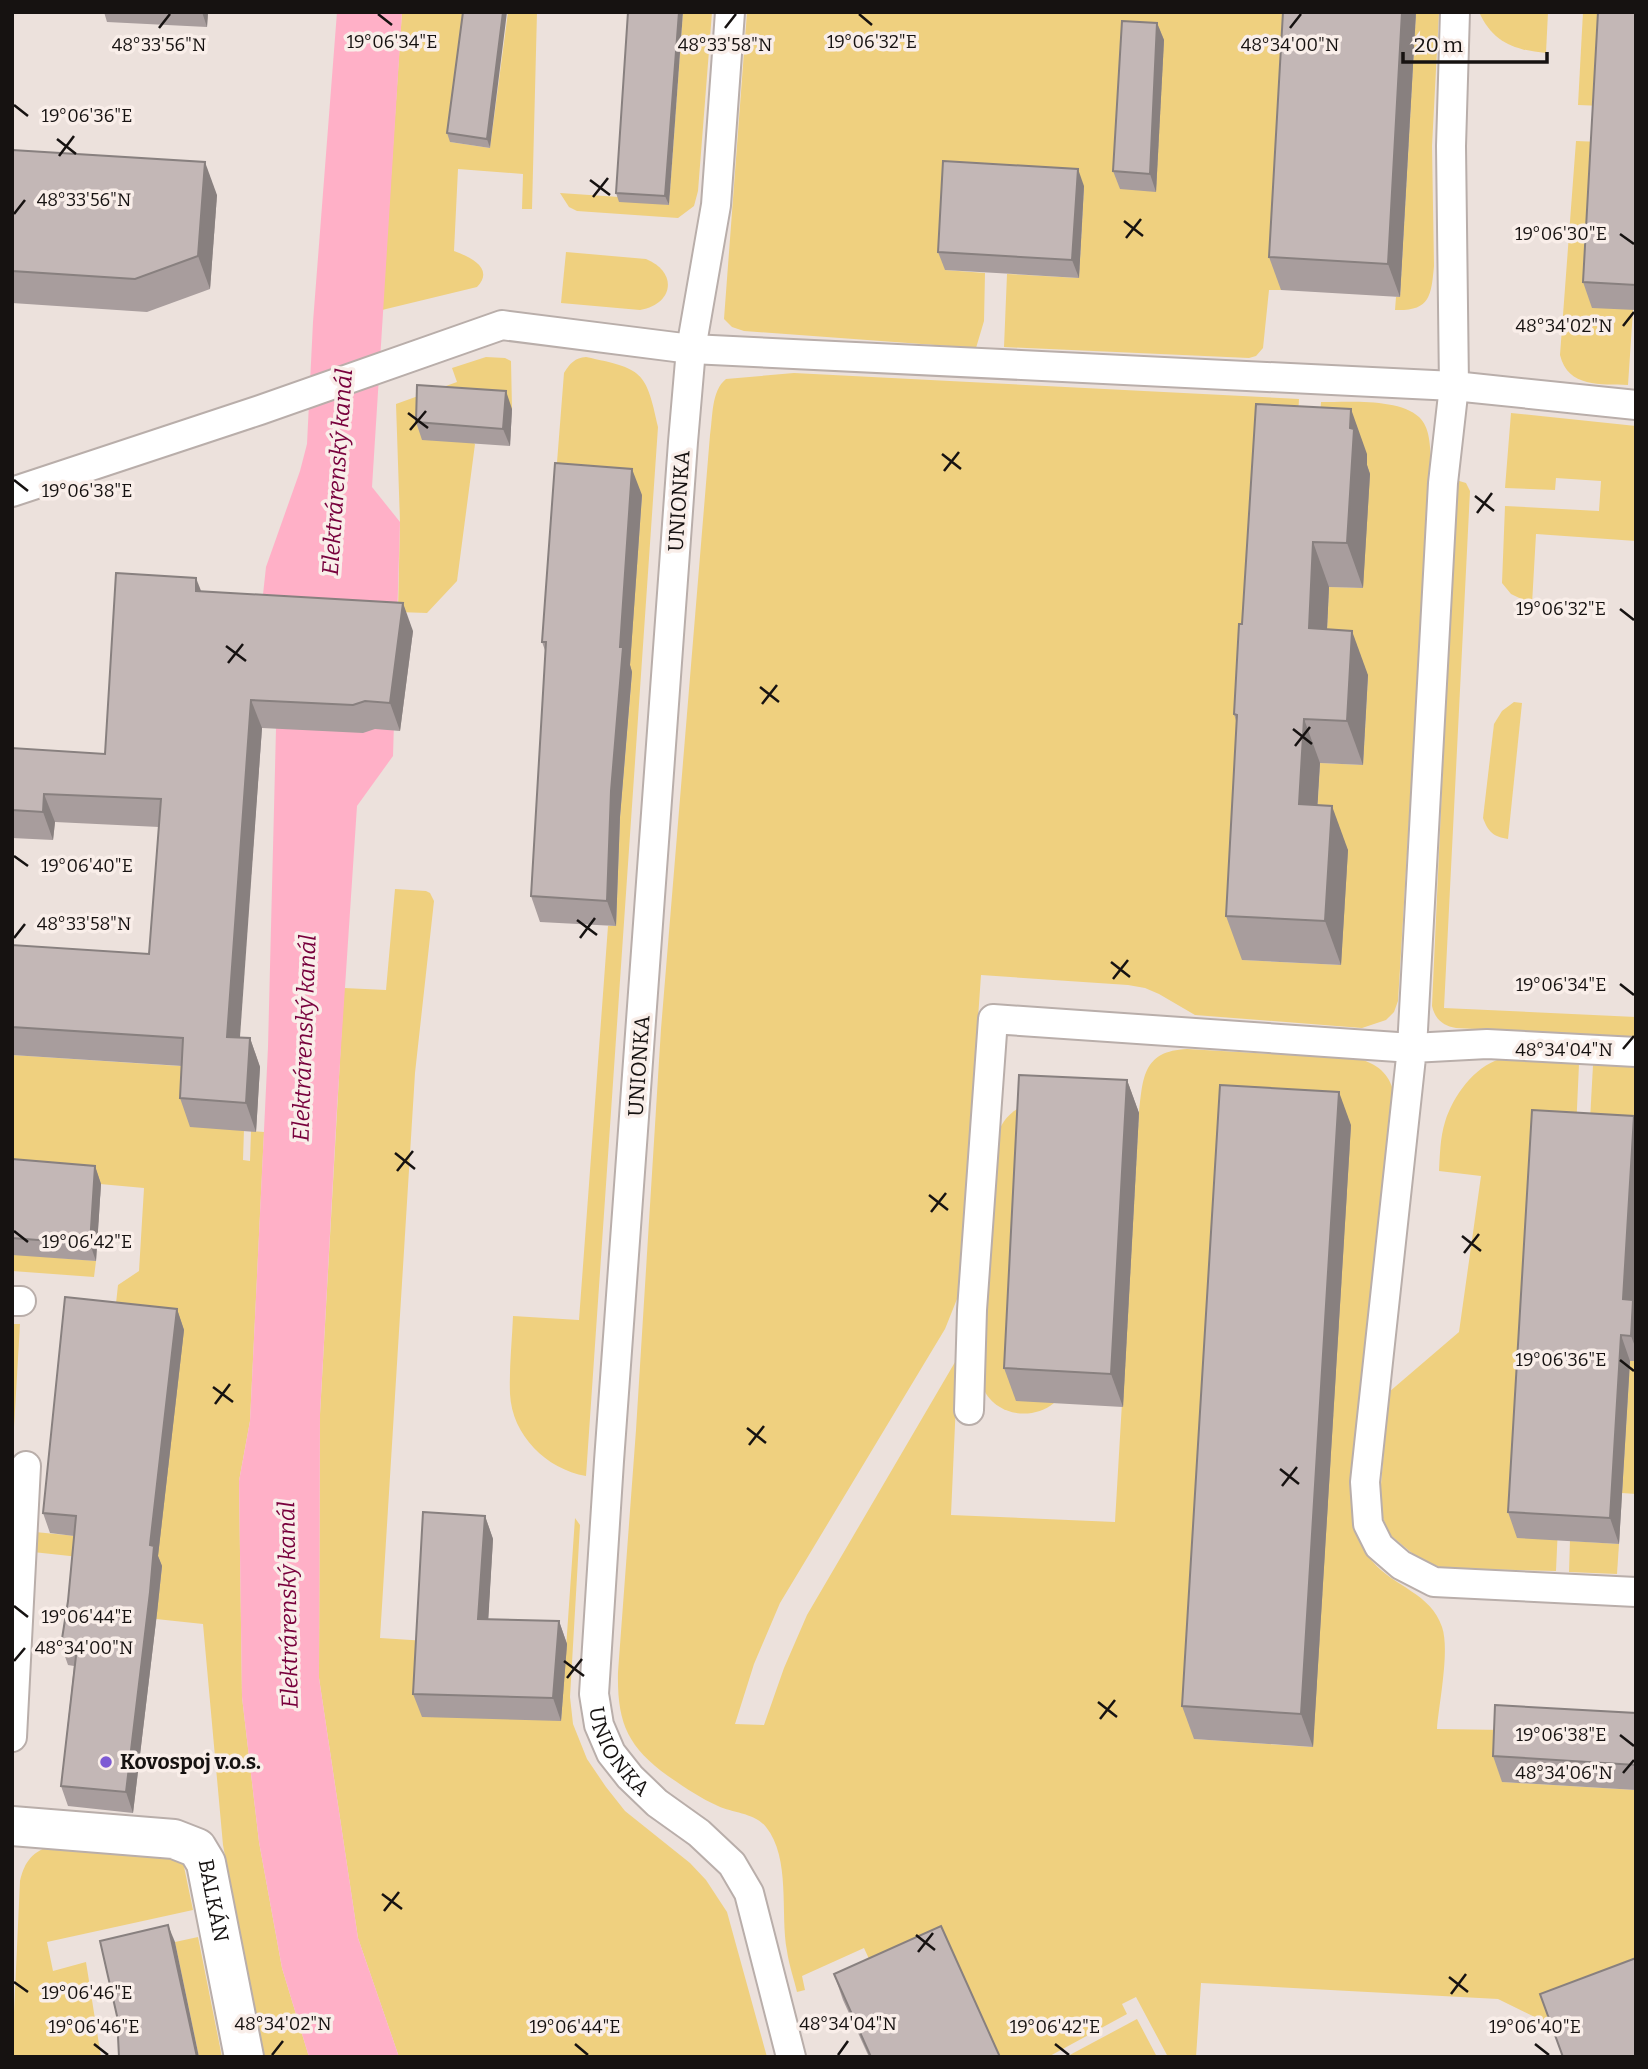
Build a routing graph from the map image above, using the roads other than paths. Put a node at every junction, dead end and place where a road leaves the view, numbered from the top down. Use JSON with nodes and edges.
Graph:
{"nodes":[{"id":1,"x":730,"y":12,"type":"edge"},
{"id":2,"x":1455,"y":12,"type":"edge"},
{"id":3,"x":691,"y":349,"type":"junction"},
{"id":4,"x":1454,"y":386,"type":"junction"},
{"id":5,"x":1636,"y":405,"type":"edge"},
{"id":6,"x":12,"y":492,"type":"edge"},
{"id":7,"x":1412,"y":1048,"type":"junction"},
{"id":8,"x":1636,"y":1052,"type":"edge"},
{"id":9,"x":969,"y":1410,"type":"dead end"},
{"id":10,"x":26,"y":1466,"type":"dead end"},
{"id":11,"x":1636,"y":1592,"type":"edge"},
{"id":12,"x":12,"y":1737,"type":"edge"},
{"id":13,"x":12,"y":1826,"type":"edge"},
{"id":14,"x":244,"y":2057,"type":"edge"},
{"id":15,"x":791,"y":2057,"type":"edge"}],
"edges":[{"from":1,"to":3,"type":"lane","name":"UNIONKA"},
{"from":2,"to":4,"type":"lane"},
{"from":3,"to":4,"type":"lane"},
{"from":3,"to":6,"type":"lane"},
{"from":3,"to":15,"type":"lane","name":"UNIONKA"},
{"from":4,"to":5,"type":"lane"},
{"from":4,"to":7,"type":"lane"},
{"from":7,"to":8,"type":"lane"},
{"from":7,"to":9,"type":"lane"},
{"from":7,"to":11,"type":"lane"},
{"from":10,"to":12,"type":"lane"},
{"from":13,"to":14,"type":"street","name":"BALKÁN"}]}
